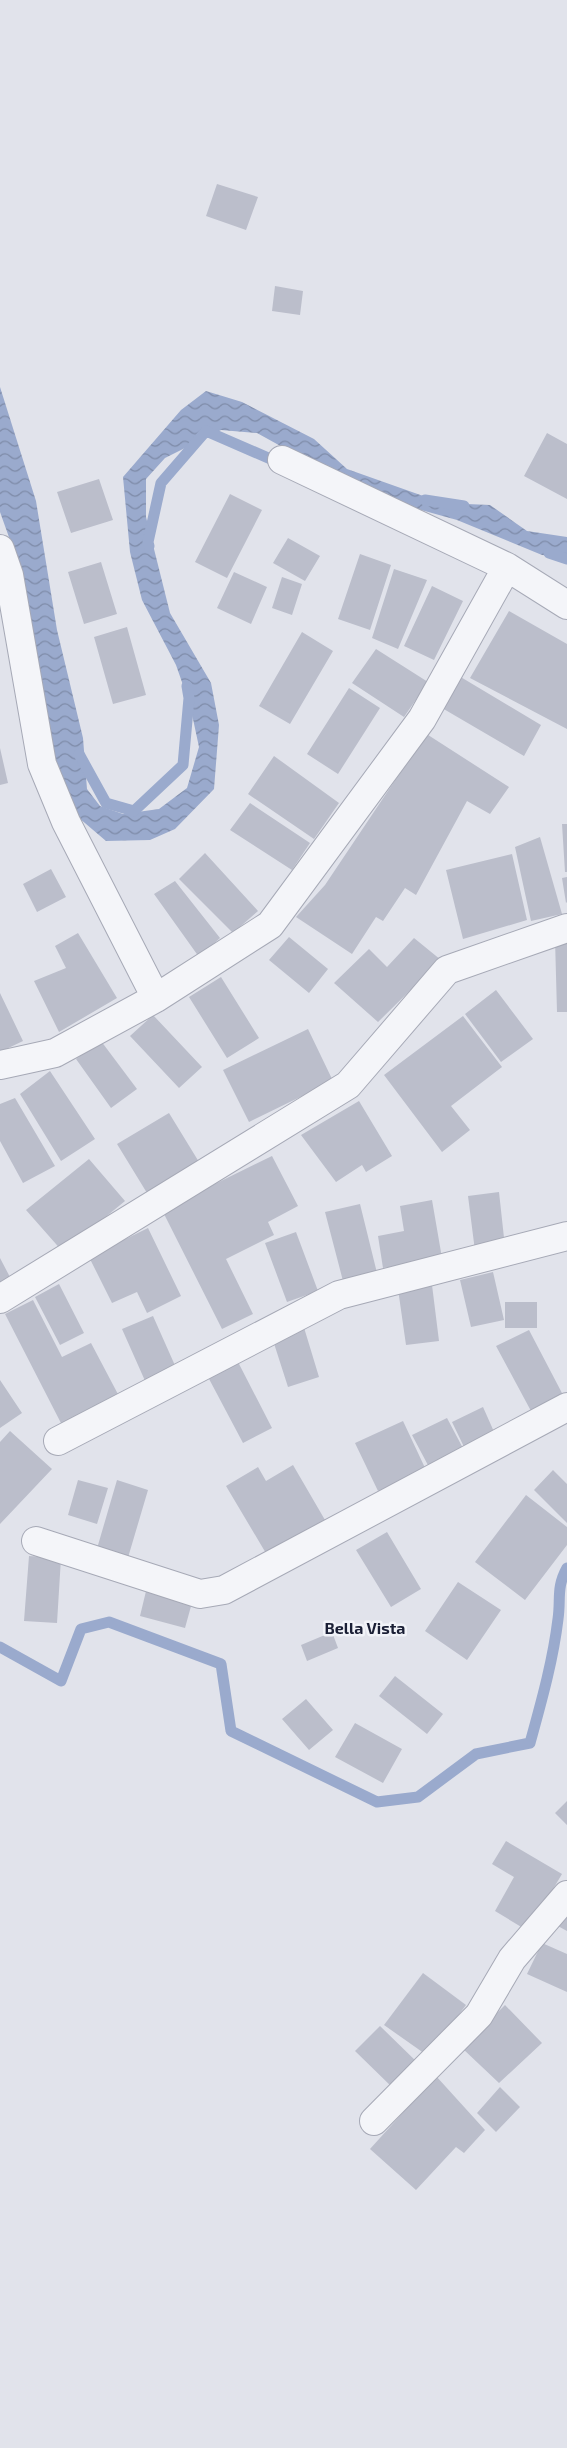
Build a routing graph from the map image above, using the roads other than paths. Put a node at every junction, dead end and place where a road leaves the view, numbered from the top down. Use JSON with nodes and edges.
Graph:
{"nodes":[{"id":1,"x":282,"y":460,"type":"dead end"},
{"id":2,"x":0,"y":549,"type":"edge"},
{"id":3,"x":507,"y":567,"type":"junction"},
{"id":4,"x":567,"y":605,"type":"edge"},
{"id":5,"x":8,"y":621,"type":"edge"},
{"id":6,"x":567,"y":928,"type":"edge"},
{"id":7,"x":156,"y":998,"type":"junction"},
{"id":8,"x":0,"y":1065,"type":"edge"},
{"id":9,"x":567,"y":1236,"type":"edge"},
{"id":10,"x":0,"y":1299,"type":"edge"},
{"id":11,"x":567,"y":1407,"type":"edge"},
{"id":12,"x":58,"y":1441,"type":"dead end"},
{"id":13,"x":36,"y":1541,"type":"dead end"},
{"id":14,"x":567,"y":1894,"type":"edge"},
{"id":15,"x":374,"y":2121,"type":"dead end"}],
"edges":[{"from":1,"to":3,"type":"street"},
{"from":2,"to":5,"type":"street"},
{"from":3,"to":4,"type":"street"},
{"from":3,"to":7,"type":"street"},
{"from":5,"to":7,"type":"street"},
{"from":6,"to":10,"type":"street"},
{"from":7,"to":8,"type":"street"},
{"from":9,"to":12,"type":"street"},
{"from":11,"to":13,"type":"street"},
{"from":14,"to":15,"type":"street"}]}
